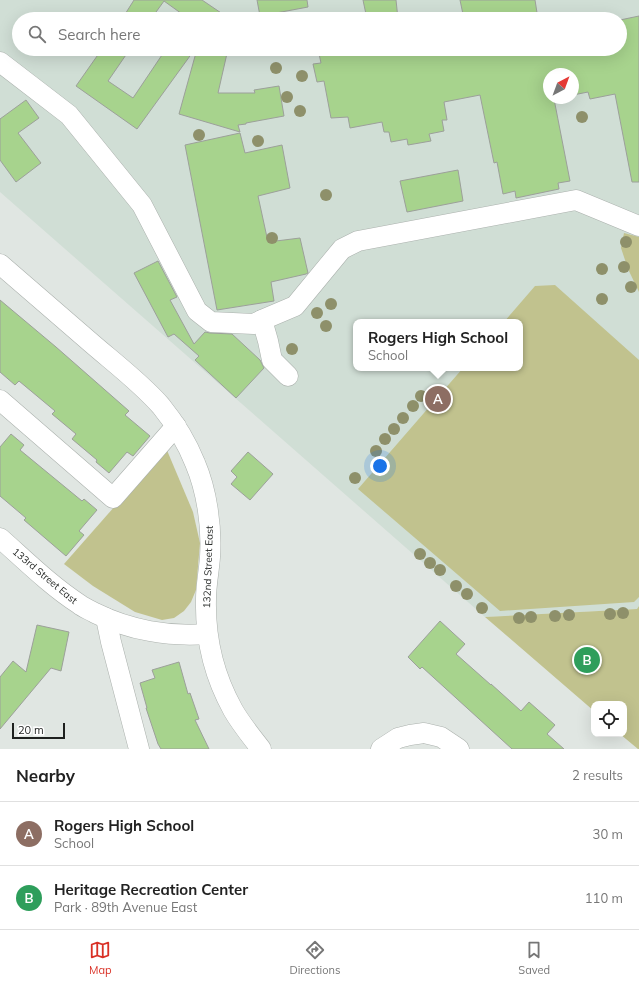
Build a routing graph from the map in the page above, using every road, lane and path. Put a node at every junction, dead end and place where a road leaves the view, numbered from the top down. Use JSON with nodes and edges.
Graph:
{"nodes":[{"id":1,"x":0,"y":62,"type":"edge"},
{"id":2,"x":639,"y":226,"type":"edge"},
{"id":3,"x":0,"y":264,"type":"edge"},
{"id":4,"x":262,"y":320,"type":"junction"},
{"id":5,"x":288,"y":376,"type":"dead end"},
{"id":6,"x":0,"y":400,"type":"edge"},
{"id":7,"x":176,"y":426,"type":"junction"},
{"id":8,"x":0,"y":538,"type":"edge"},
{"id":9,"x":106,"y":618,"type":"junction"},
{"id":10,"x":207,"y":634,"type":"junction"},
{"id":11,"x":139,"y":749,"type":"edge"},
{"id":12,"x":261,"y":749,"type":"edge"},
{"id":13,"x":381,"y":749,"type":"edge"},
{"id":14,"x":459,"y":749,"type":"edge"}],
"edges":[{"from":1,"to":4,"type":"street"},
{"from":2,"to":4,"type":"street"},
{"from":3,"to":7,"type":"street","name":"132nd Street East"},
{"from":4,"to":5,"type":"street"},
{"from":6,"to":7,"type":"street"},
{"from":7,"to":10,"type":"street","name":"132nd Street East"},
{"from":8,"to":9,"type":"street","name":"133rd Street East"},
{"from":9,"to":10,"type":"street","name":"133rd Street East"},
{"from":9,"to":11,"type":"street"},
{"from":10,"to":12,"type":"street","name":"132nd Street East"},
{"from":13,"to":14,"type":"street"}]}
